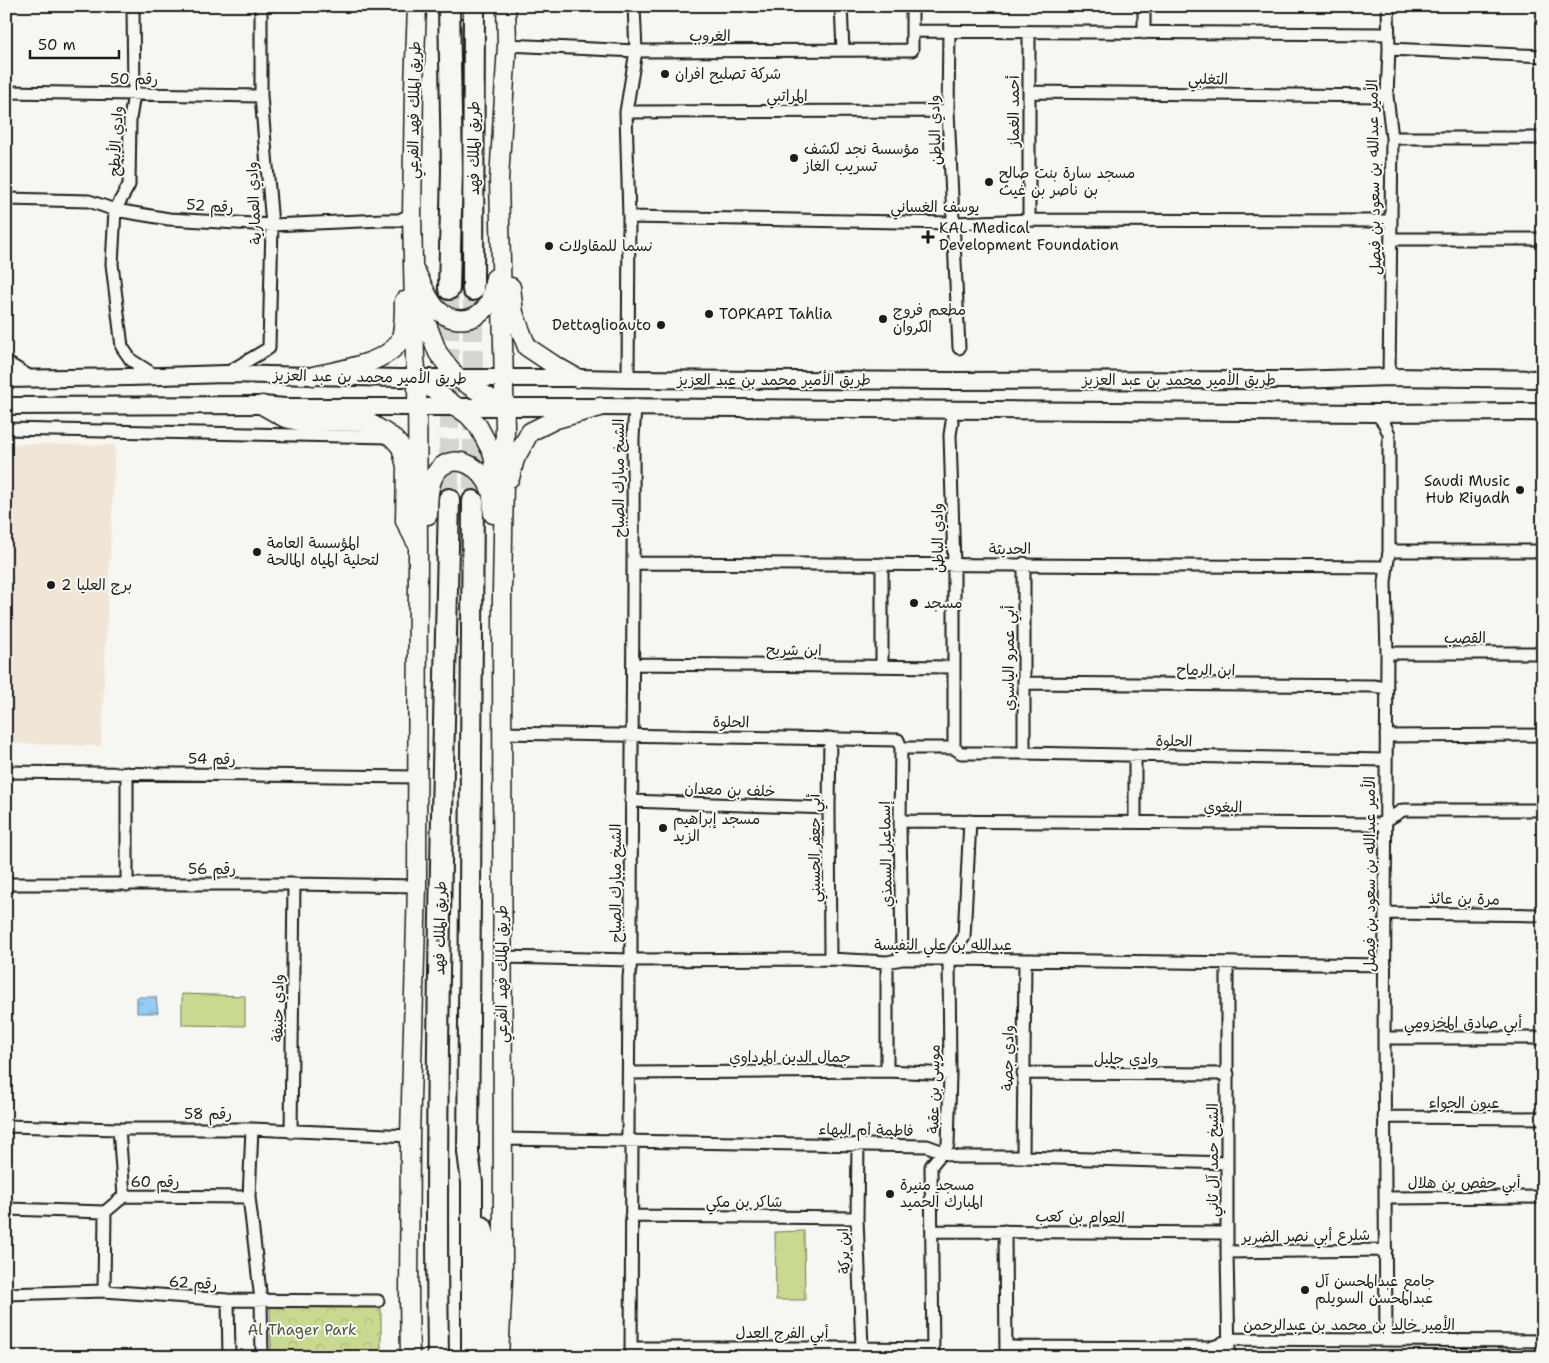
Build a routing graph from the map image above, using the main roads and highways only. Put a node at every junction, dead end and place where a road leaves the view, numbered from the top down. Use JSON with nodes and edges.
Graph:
{"nodes":[{"id":1,"x":417,"y":6,"type":"edge"},
{"id":2,"x":449,"y":6,"type":"edge"},
{"id":3,"x":474,"y":6,"type":"edge"},
{"id":4,"x":506,"y":6,"type":"edge"},
{"id":5,"x":499,"y":180,"type":"junction"},
{"id":6,"x":412,"y":214,"type":"junction"},
{"id":7,"x":414,"y":268,"type":"junction"},
{"id":8,"x":449,"y":289,"type":"tunnel mouth"},
{"id":9,"x":473,"y":290,"type":"tunnel mouth"},
{"id":10,"x":313,"y":376,"type":"junction"},
{"id":11,"x":417,"y":378,"type":"junction"},
{"id":12,"x":457,"y":378,"type":"junction"},
{"id":13,"x":503,"y":378,"type":"junction"},
{"id":14,"x":577,"y":378,"type":"junction"},
{"id":15,"x":6,"y":379,"type":"edge"},
{"id":16,"x":1543,"y":379,"type":"edge"},
{"id":17,"x":262,"y":405,"type":"junction"},
{"id":18,"x":6,"y":406,"type":"edge"},
{"id":19,"x":456,"y":407,"type":"junction"},
{"id":20,"x":600,"y":407,"type":"junction"},
{"id":21,"x":417,"y":408,"type":"junction"},
{"id":22,"x":504,"y":408,"type":"junction"},
{"id":23,"x":1543,"y":412,"type":"edge"},
{"id":24,"x":449,"y":499,"type":"tunnel mouth"},
{"id":25,"x":473,"y":501,"type":"tunnel mouth"},
{"id":26,"x":418,"y":547,"type":"junction"},
{"id":27,"x":502,"y":591,"type":"junction"},
{"id":28,"x":418,"y":620,"type":"junction"},
{"id":29,"x":472,"y":1183,"type":"junction"},
{"id":30,"x":436,"y":1257,"type":"junction"},
{"id":31,"x":410,"y":1357,"type":"edge"},
{"id":32,"x":426,"y":1357,"type":"edge"},
{"id":33,"x":438,"y":1357,"type":"edge"},
{"id":34,"x":472,"y":1357,"type":"edge"},
{"id":35,"x":489,"y":1357,"type":"edge"},
{"id":36,"x":499,"y":1357,"type":"edge"}],
"edges":[{"from":1,"to":6,"type":"main road","name":"طريق الملك فهد الفرعي"},
{"from":2,"to":8,"type":"highway","name":"طريق الملك فهد"},
{"from":3,"to":9,"type":"highway","name":"طريق الملك فهد"},
{"from":4,"to":5,"type":"main road"},
{"from":5,"to":7,"type":"main road"},
{"from":5,"to":13,"type":"main road"},
{"from":5,"to":14,"type":"main road"},
{"from":6,"to":7,"type":"main road"},
{"from":6,"to":10,"type":"main road"},
{"from":7,"to":11,"type":"main road"},
{"from":7,"to":12,"type":"main road"},
{"from":10,"to":11,"type":"main road","name":"طريق الأمير محمد بن عبد العزيز"},
{"from":10,"to":15,"type":"main road","name":"طريق الأمير محمد بن عبد العزيز"},
{"from":11,"to":12,"type":"main road","name":"طريق الأمير محمد بن عبد العزيز"},
{"from":11,"to":19,"type":"main road"},
{"from":11,"to":21,"type":"main road"},
{"from":12,"to":13,"type":"main road","name":"طريق الأمير محمد بن عبد العزيز"},
{"from":12,"to":22,"type":"main road"},
{"from":13,"to":14,"type":"main road","name":"طريق الأمير محمد بن عبد العزيز"},
{"from":13,"to":22,"type":"main road"},
{"from":14,"to":16,"type":"main road","name":"طريق الأمير محمد بن عبد العزيز"},
{"from":17,"to":18,"type":"main road","name":"طريق الأمير محمد بن عبد العزيز"},
{"from":17,"to":21,"type":"main road","name":"طريق الأمير محمد بن عبد العزيز"},
{"from":17,"to":26,"type":"main road"},
{"from":19,"to":21,"type":"main road","name":"طريق الأمير محمد بن عبد العزيز"},
{"from":19,"to":22,"type":"main road","name":"طريق الأمير محمد بن عبد العزيز"},
{"from":19,"to":27,"type":"main road"},
{"from":20,"to":22,"type":"main road","name":"طريق الأمير محمد بن عبد العزيز"},
{"from":20,"to":23,"type":"main road","name":"طريق الأمير محمد بن عبد العزيز"},
{"from":20,"to":27,"type":"main road"},
{"from":21,"to":26,"type":"main road"},
{"from":22,"to":27,"type":"main road"},
{"from":24,"to":30,"type":"highway","name":"طريق الملك فهد"},
{"from":25,"to":29,"type":"highway","name":"طريق الملك فهد"},
{"from":26,"to":28,"type":"main road"},
{"from":27,"to":28,"type":"main road"},
{"from":27,"to":36,"type":"main road","name":"طريق الملك فهد الفرعي"},
{"from":28,"to":31,"type":"main road"},
{"from":29,"to":34,"type":"highway","name":"طريق الملك فهد"},
{"from":29,"to":35,"type":"highway"},
{"from":30,"to":32,"type":"highway"},
{"from":30,"to":33,"type":"highway","name":"طريق الملك فهد"}]}
